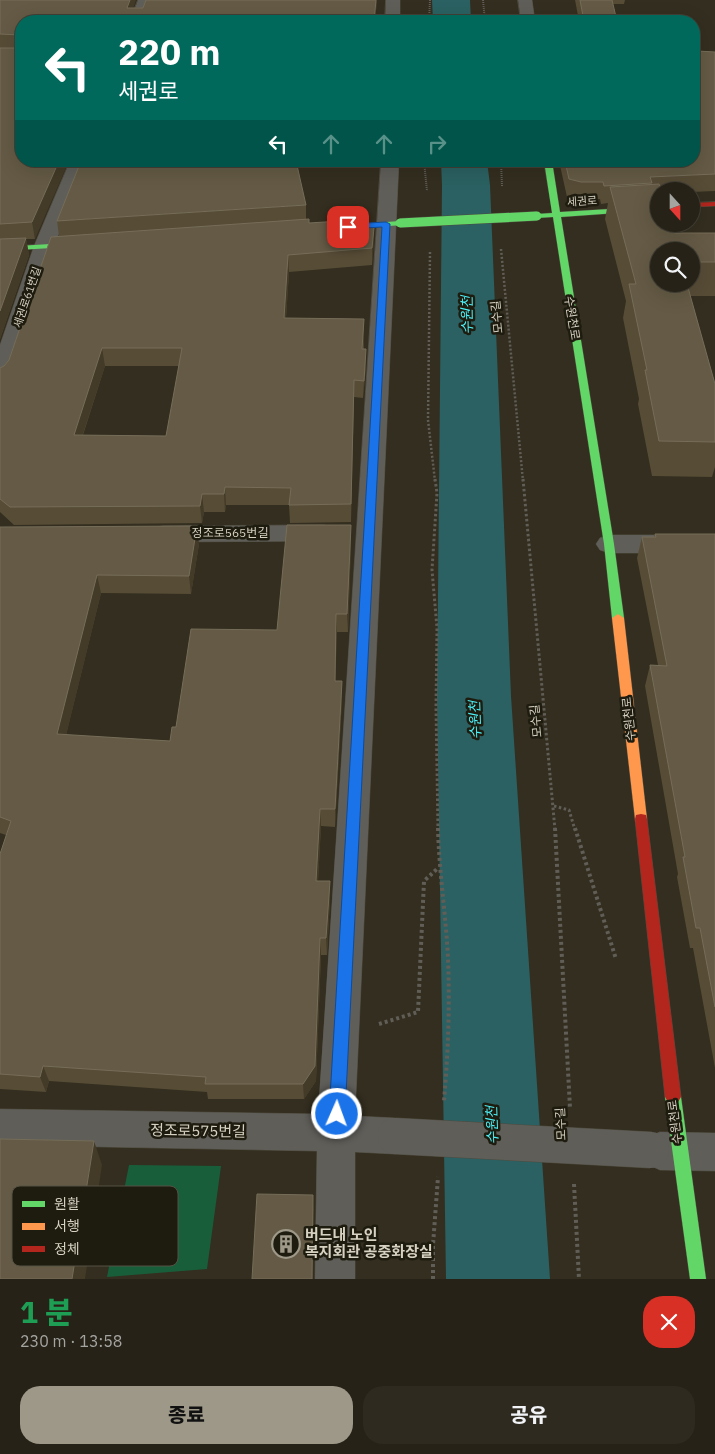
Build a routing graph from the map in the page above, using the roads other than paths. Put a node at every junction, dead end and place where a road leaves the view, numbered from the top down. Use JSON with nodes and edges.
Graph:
{"nodes":[{"id":1,"x":145,"y":0,"type":"edge"},
{"id":2,"x":393,"y":0,"type":"edge"},
{"id":3,"x":525,"y":0,"type":"edge"},
{"id":4,"x":139,"y":15,"type":"edge"},
{"id":5,"x":393,"y":15,"type":"edge"},
{"id":6,"x":527,"y":15,"type":"edge"},
{"id":7,"x":77,"y":167,"type":"edge"},
{"id":8,"x":390,"y":167,"type":"edge"},
{"id":9,"x":549,"y":167,"type":"edge"},
{"id":10,"x":715,"y":204,"type":"edge"},
{"id":11,"x":700,"y":205,"type":"edge"},
{"id":12,"x":650,"y":209,"type":"edge"},
{"id":13,"x":556,"y":215,"type":"junction"},
{"id":14,"x":393,"y":224,"type":"junction"},
{"id":15,"x":317,"y":228,"type":"edge"},
{"id":16,"x":93,"y":243,"type":"edge"},
{"id":17,"x":44,"y":246,"type":"junction"},
{"id":18,"x":0,"y":249,"type":"edge"},
{"id":19,"x":0,"y":377,"type":"edge"},
{"id":20,"x":370,"y":532,"type":"junction"},
{"id":21,"x":136,"y":534,"type":"edge"},
{"id":22,"x":610,"y":544,"type":"junction"},
{"id":23,"x":715,"y":544,"type":"edge"},
{"id":24,"x":0,"y":1127,"type":"edge"},
{"id":25,"x":336,"y":1133,"type":"junction"},
{"id":26,"x":665,"y":1151,"type":"junction"},
{"id":27,"x":715,"y":1152,"type":"edge"},
{"id":28,"x":335,"y":1279,"type":"edge"},
{"id":29,"x":698,"y":1279,"type":"edge"}],
"edges":[{"from":1,"to":4,"type":"street"},
{"from":2,"to":5,"type":"street"},
{"from":3,"to":6,"type":"street"},
{"from":7,"to":17,"type":"street","name":"세권로61번길"},
{"from":8,"to":14,"type":"street"},
{"from":9,"to":13,"type":"street","name":"수원천로"},
{"from":10,"to":11,"type":"street"},
{"from":12,"to":13,"type":"street","name":"세권로"},
{"from":13,"to":14,"type":"street","name":"세권로","bridge":true},
{"from":13,"to":22,"type":"street","name":"수원천로"},
{"from":14,"to":15,"type":"street"},
{"from":14,"to":20,"type":"street"},
{"from":16,"to":17,"type":"street"},
{"from":17,"to":18,"type":"street"},
{"from":17,"to":19,"type":"street","name":"세권로61번길"},
{"from":20,"to":21,"type":"street","name":"정조로565번길"},
{"from":20,"to":25,"type":"street"},
{"from":22,"to":23,"type":"street"},
{"from":22,"to":26,"type":"street","name":"수원천로"},
{"from":24,"to":25,"type":"street","name":"정조로575번길"},
{"from":25,"to":26,"type":"street","name":"정조로575번길","bridge":true},
{"from":25,"to":28,"type":"street"},
{"from":26,"to":27,"type":"street","name":"정조로575번길"},
{"from":26,"to":29,"type":"street","name":"수원천로"}]}
